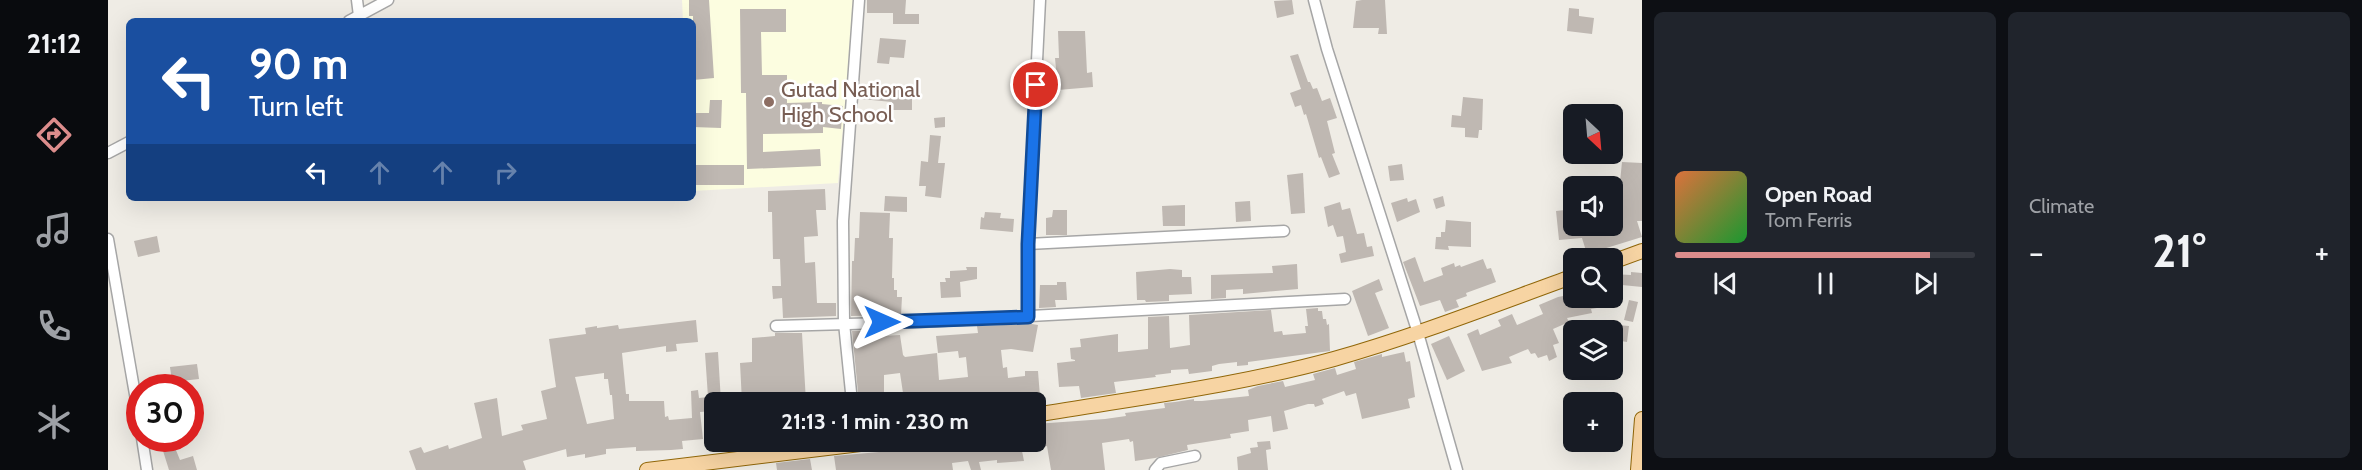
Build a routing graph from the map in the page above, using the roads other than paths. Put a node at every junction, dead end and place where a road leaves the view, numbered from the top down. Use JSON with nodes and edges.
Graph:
{"nodes":[{"id":1,"x":357,"y":0,"type":"edge"},
{"id":2,"x":388,"y":0,"type":"edge"},
{"id":3,"x":859,"y":0,"type":"edge"},
{"id":4,"x":1040,"y":0,"type":"edge"},
{"id":5,"x":1314,"y":0,"type":"edge"},
{"id":6,"x":354,"y":18,"type":"edge"},
{"id":7,"x":356,"y":18,"type":"edge"},
{"id":8,"x":126,"y":144,"type":"edge"},
{"id":9,"x":108,"y":153,"type":"edge"},
{"id":10,"x":1284,"y":231,"type":"dead end"},
{"id":11,"x":108,"y":239,"type":"edge"},
{"id":12,"x":1028,"y":244,"type":"junction"},
{"id":13,"x":1642,"y":251,"type":"edge"},
{"id":14,"x":1623,"y":258,"type":"edge"},
{"id":15,"x":1563,"y":280,"type":"edge"},
{"id":16,"x":1345,"y":299,"type":"dead end"},
{"id":17,"x":1028,"y":317,"type":"junction"},
{"id":18,"x":844,"y":323,"type":"junction"},
{"id":19,"x":776,"y":326,"type":"dead end"},
{"id":20,"x":1419,"y":333,"type":"junction"},
{"id":21,"x":131,"y":374,"type":"edge"},
{"id":22,"x":851,"y":392,"type":"edge"},
{"id":23,"x":1046,"y":414,"type":"edge"},
{"id":24,"x":1642,"y":419,"type":"edge"},
{"id":25,"x":144,"y":452,"type":"edge"},
{"id":26,"x":792,"y":452,"type":"edge"},
{"id":27,"x":1195,"y":456,"type":"dead end"},
{"id":28,"x":147,"y":470,"type":"edge"},
{"id":29,"x":648,"y":470,"type":"edge"},
{"id":30,"x":1155,"y":470,"type":"edge"},
{"id":31,"x":1457,"y":470,"type":"edge"},
{"id":32,"x":1638,"y":470,"type":"edge"}],
"edges":[{"from":1,"to":6,"type":"street"},
{"from":2,"to":7,"type":"street"},
{"from":3,"to":18,"type":"street"},
{"from":4,"to":12,"type":"street"},
{"from":5,"to":20,"type":"street"},
{"from":8,"to":9,"type":"street"},
{"from":10,"to":12,"type":"street"},
{"from":11,"to":21,"type":"street"},
{"from":12,"to":17,"type":"street"},
{"from":13,"to":14,"type":"main road"},
{"from":15,"to":20,"type":"main road"},
{"from":16,"to":17,"type":"street"},
{"from":17,"to":18,"type":"street"},
{"from":18,"to":19,"type":"street"},
{"from":18,"to":22,"type":"street"},
{"from":20,"to":23,"type":"main road"},
{"from":20,"to":31,"type":"street"},
{"from":24,"to":32,"type":"main road"},
{"from":25,"to":28,"type":"street"},
{"from":26,"to":29,"type":"main road"},
{"from":27,"to":30,"type":"street"}]}
